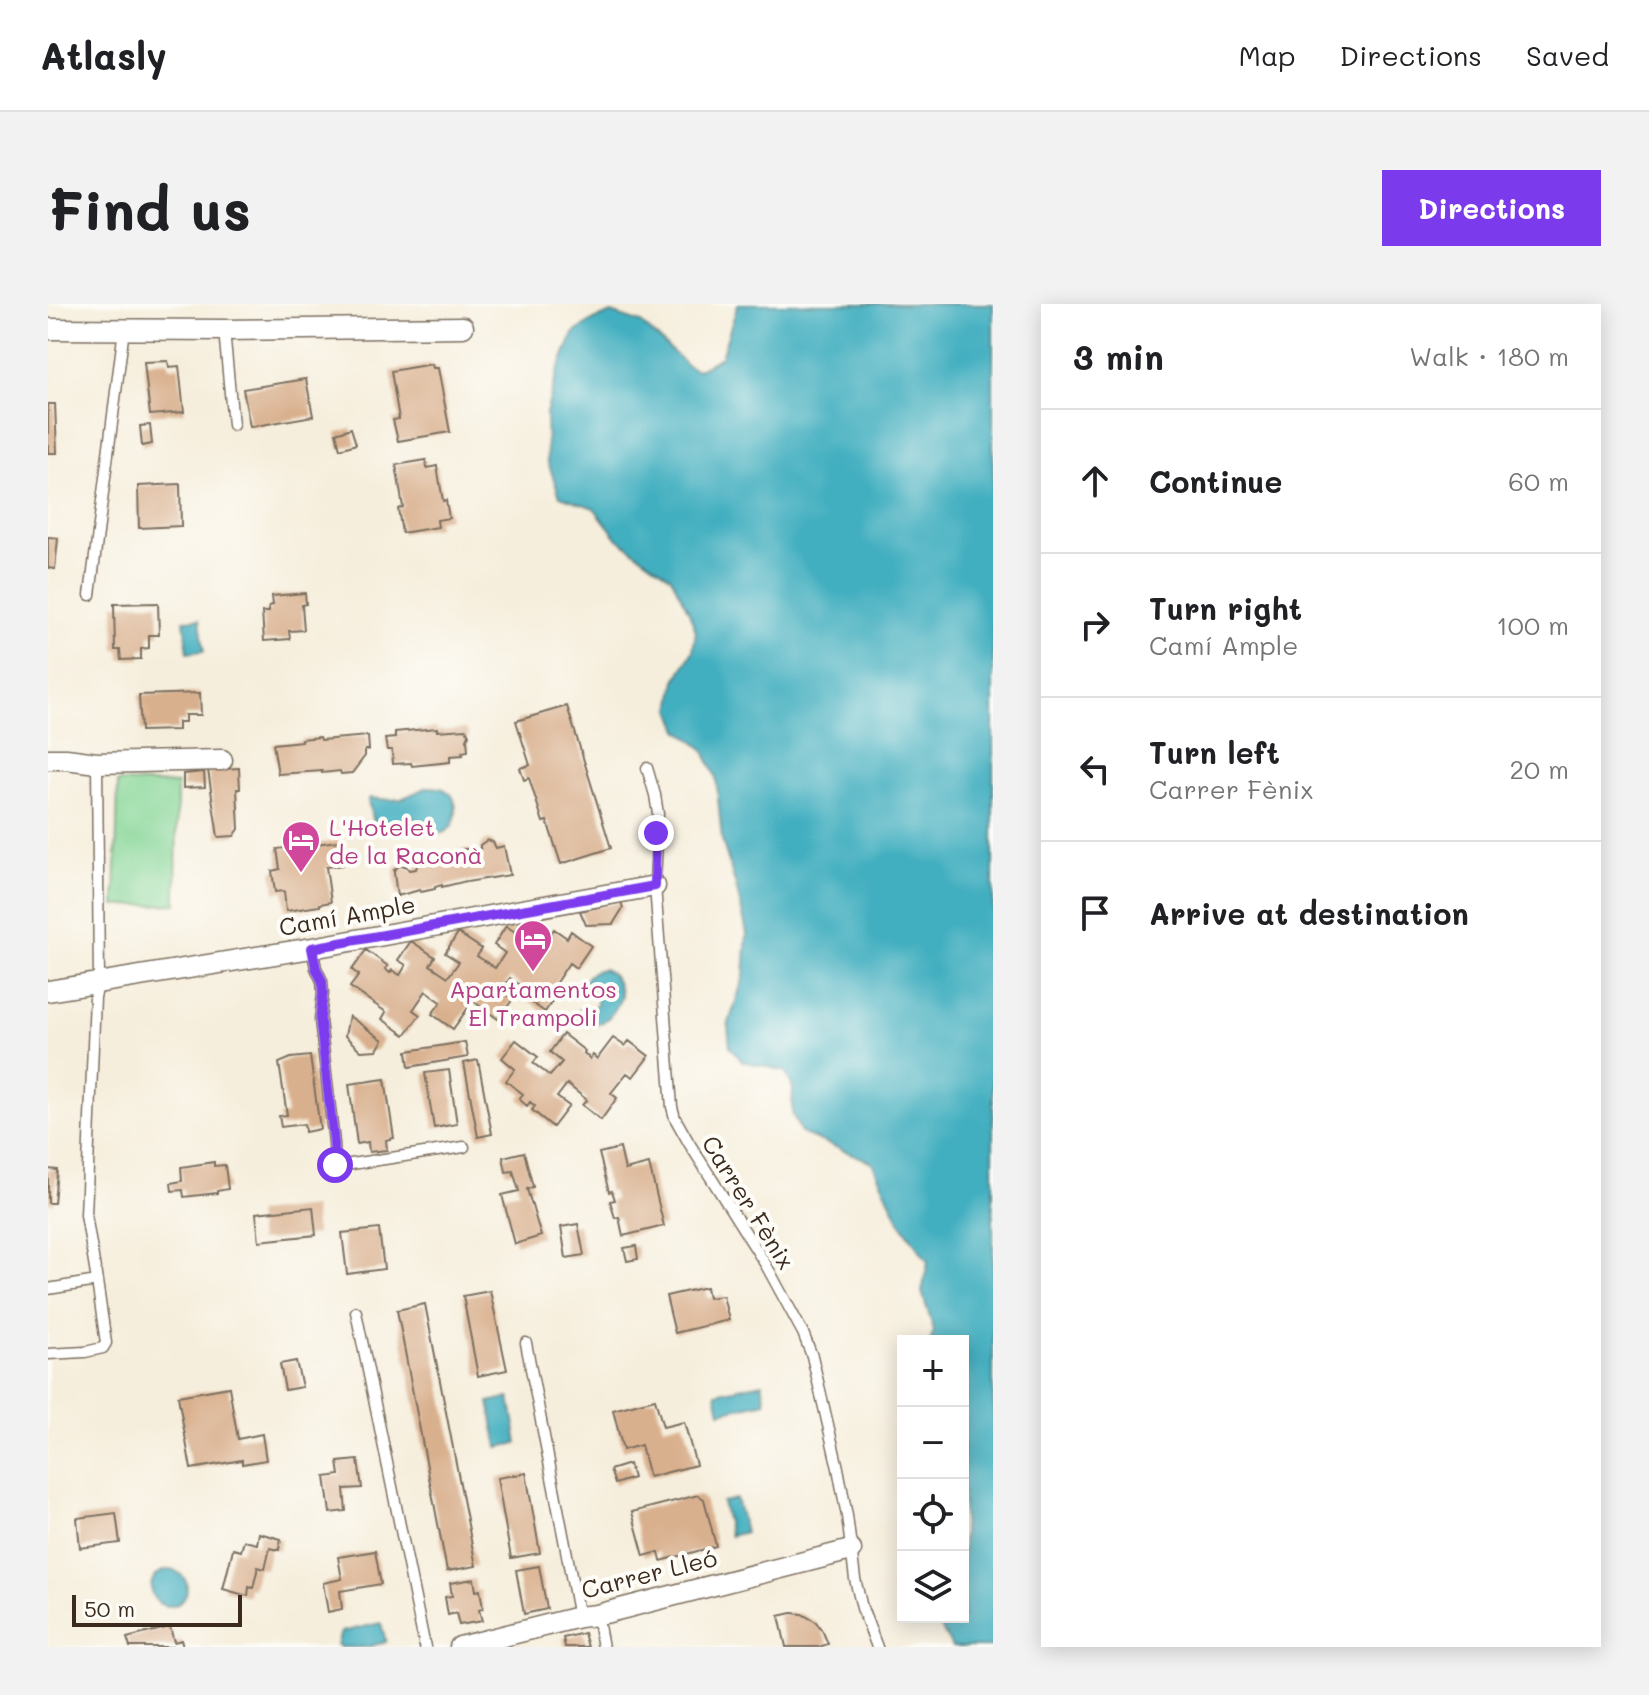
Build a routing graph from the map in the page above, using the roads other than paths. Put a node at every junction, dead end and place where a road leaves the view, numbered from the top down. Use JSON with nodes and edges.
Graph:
{"nodes":[{"id":1,"x":463,"y":327,"type":"dead end"},
{"id":2,"x":48,"y":329,"type":"edge"},
{"id":3,"x":124,"y":329,"type":"junction"},
{"id":4,"x":224,"y":330,"type":"junction"},
{"id":5,"x":233,"y":425,"type":"dead end"},
{"id":6,"x":90,"y":595,"type":"dead end"},
{"id":7,"x":48,"y":759,"type":"edge"},
{"id":8,"x":222,"y":760,"type":"dead end"},
{"id":9,"x":97,"y":763,"type":"junction"},
{"id":10,"x":647,"y":768,"type":"dead end"},
{"id":11,"x":655,"y":886,"type":"junction"},
{"id":12,"x":312,"y":948,"type":"junction"},
{"id":13,"x":99,"y":982,"type":"junction"},
{"id":14,"x":48,"y":991,"type":"edge"},
{"id":15,"x":464,"y":1147,"type":"dead end"},
{"id":16,"x":97,"y":1281,"type":"junction"},
{"id":17,"x":48,"y":1289,"type":"edge"},
{"id":18,"x":356,"y":1312,"type":"dead end"},
{"id":19,"x":526,"y":1343,"type":"dead end"},
{"id":20,"x":48,"y":1354,"type":"edge"},
{"id":21,"x":851,"y":1550,"type":"junction"},
{"id":22,"x":588,"y":1616,"type":"junction"},
{"id":23,"x":425,"y":1647,"type":"edge"},
{"id":24,"x":460,"y":1647,"type":"edge"},
{"id":25,"x":603,"y":1647,"type":"edge"},
{"id":26,"x":877,"y":1647,"type":"edge"}],
"edges":[{"from":1,"to":4,"type":"street"},
{"from":2,"to":3,"type":"street"},
{"from":3,"to":4,"type":"street"},
{"from":3,"to":6,"type":"lane"},
{"from":4,"to":5,"type":"lane"},
{"from":7,"to":9,"type":"street"},
{"from":8,"to":9,"type":"street"},
{"from":9,"to":13,"type":"lane"},
{"from":10,"to":11,"type":"lane","name":"Carrer Fènix"},
{"from":11,"to":12,"type":"street","name":"Camí Ample"},
{"from":11,"to":21,"type":"lane","name":"Carrer Fènix"},
{"from":12,"to":13,"type":"street","name":"Camí Ample"},
{"from":12,"to":15,"type":"lane"},
{"from":13,"to":14,"type":"street","name":"Camí Ample"},
{"from":13,"to":16,"type":"lane"},
{"from":16,"to":17,"type":"lane"},
{"from":16,"to":20,"type":"lane"},
{"from":18,"to":23,"type":"lane"},
{"from":19,"to":22,"type":"lane"},
{"from":21,"to":22,"type":"street","name":"Carrer Lleó"},
{"from":21,"to":26,"type":"lane","name":"Carrer Fènix"},
{"from":22,"to":24,"type":"street","name":"Carrer Lleó"},
{"from":22,"to":25,"type":"lane"}]}
